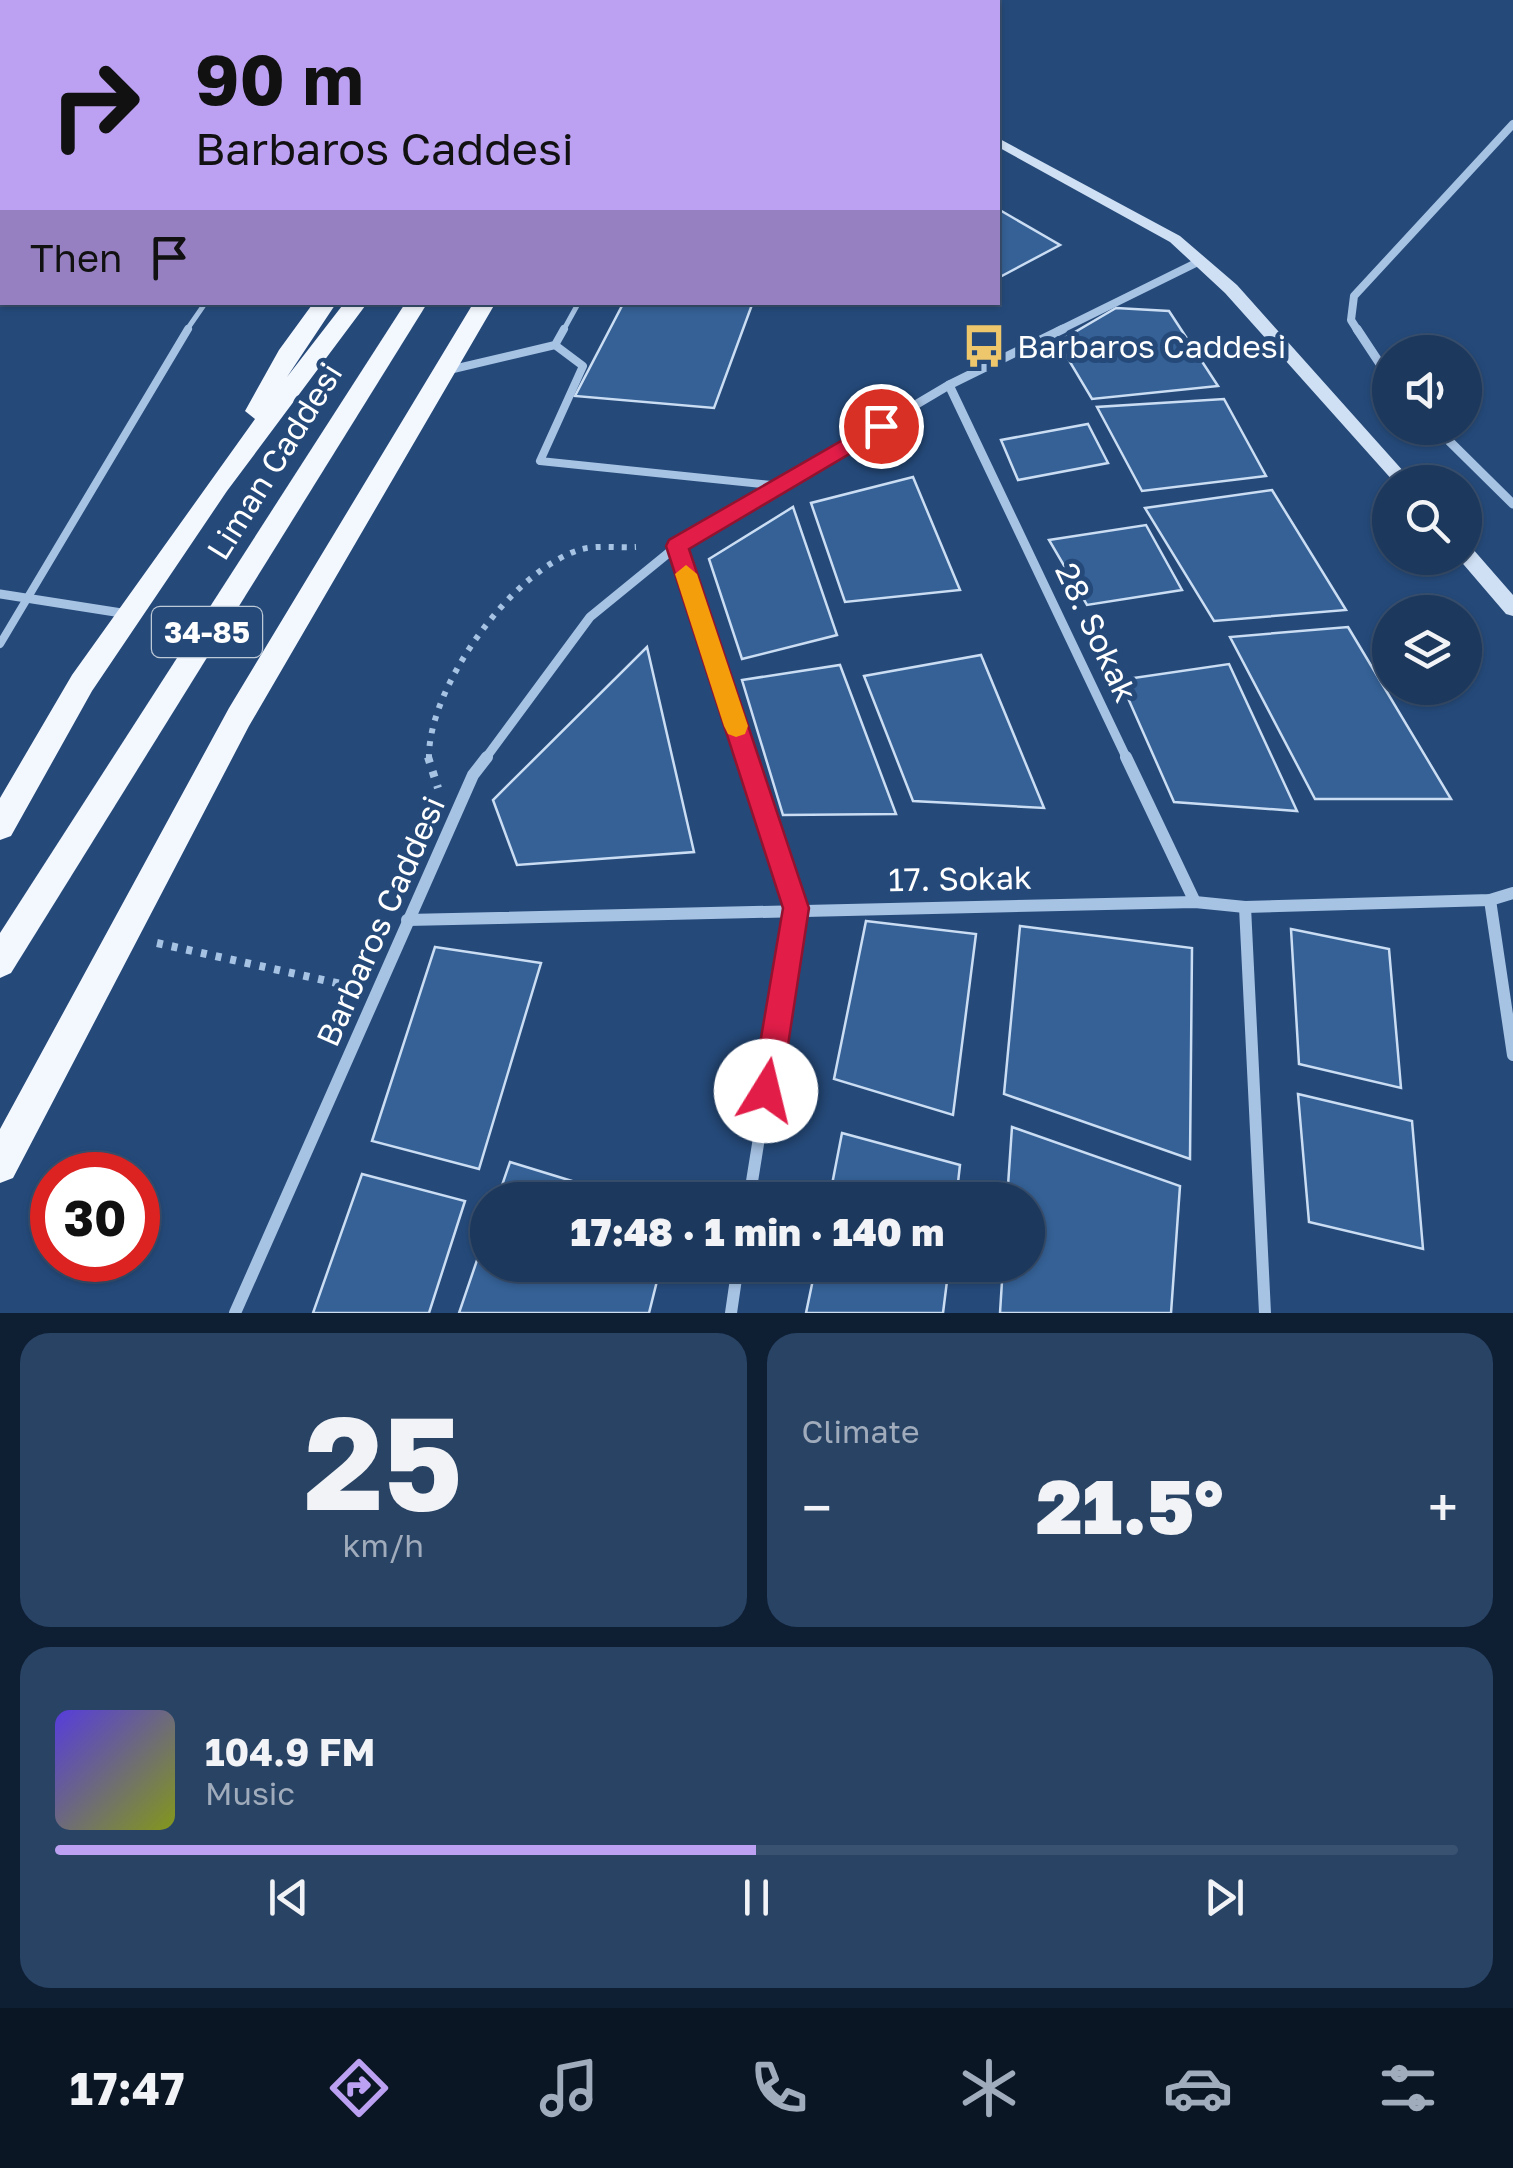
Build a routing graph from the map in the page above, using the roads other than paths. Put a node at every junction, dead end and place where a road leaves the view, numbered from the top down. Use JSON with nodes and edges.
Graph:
{"nodes":[{"id":1,"x":1513,"y":124,"type":"edge"},
{"id":2,"x":1000,"y":143,"type":"edge"},
{"id":3,"x":1200,"y":261,"type":"junction"},
{"id":4,"x":204,"y":305,"type":"edge"},
{"id":5,"x":324,"y":305,"type":"edge"},
{"id":6,"x":355,"y":305,"type":"edge"},
{"id":7,"x":414,"y":305,"type":"edge"},
{"id":8,"x":483,"y":305,"type":"edge"},
{"id":9,"x":577,"y":305,"type":"edge"},
{"id":10,"x":555,"y":345,"type":"junction"},
{"id":11,"x":1372,"y":351,"type":"edge"},
{"id":12,"x":444,"y":371,"type":"junction"},
{"id":13,"x":949,"y":386,"type":"junction"},
{"id":14,"x":1453,"y":445,"type":"edge"},
{"id":15,"x":1389,"y":465,"type":"edge"},
{"id":16,"x":218,"y":484,"type":"junction"},
{"id":17,"x":780,"y":486,"type":"junction"},
{"id":18,"x":1513,"y":504,"type":"edge"},
{"id":19,"x":677,"y":546,"type":"junction"},
{"id":20,"x":1482,"y":572,"type":"edge"},
{"id":21,"x":0,"y":594,"type":"edge"},
{"id":22,"x":26,"y":598,"type":"junction"},
{"id":23,"x":1513,"y":608,"type":"edge"},
{"id":24,"x":129,"y":614,"type":"junction"},
{"id":25,"x":0,"y":644,"type":"edge"},
{"id":26,"x":0,"y":826,"type":"edge"},
{"id":27,"x":1513,"y":893,"type":"edge"},
{"id":28,"x":1490,"y":900,"type":"junction"},
{"id":29,"x":1195,"y":902,"type":"junction"},
{"id":30,"x":1245,"y":907,"type":"junction"},
{"id":31,"x":796,"y":908,"type":"junction"},
{"id":32,"x":407,"y":920,"type":"junction"},
{"id":33,"x":0,"y":962,"type":"edge"},
{"id":34,"x":1513,"y":1056,"type":"edge"},
{"id":35,"x":0,"y":1165,"type":"edge"},
{"id":36,"x":752,"y":1182,"type":"edge"},
{"id":37,"x":736,"y":1282,"type":"edge"},
{"id":38,"x":235,"y":1313,"type":"edge"},
{"id":39,"x":731,"y":1313,"type":"edge"},
{"id":40,"x":1265,"y":1313,"type":"edge"}],
"edges":[{"from":1,"to":11,"type":"street"},
{"from":2,"to":3,"type":"main road"},
{"from":3,"to":13,"type":"street","name":"Barbaros Caddesi"},
{"from":3,"to":15,"type":"main road"},
{"from":4,"to":22,"type":"lane"},
{"from":5,"to":16,"type":"highway"},
{"from":6,"to":16,"type":"highway","name":"Liman Caddesi","number":"34-85"},
{"from":7,"to":33,"type":"highway","name":"Liman Caddesi","number":"34-85"},
{"from":8,"to":12,"type":"highway"},
{"from":9,"to":10,"type":"lane"},
{"from":10,"to":12,"type":"lane"},
{"from":10,"to":17,"type":"lane"},
{"from":12,"to":35,"type":"highway"},
{"from":13,"to":17,"type":"street","name":"Barbaros Caddesi"},
{"from":13,"to":29,"type":"street","name":"28. Sokak"},
{"from":14,"to":18,"type":"street"},
{"from":16,"to":24,"type":"highway","name":"Liman Caddesi","number":"34-85"},
{"from":17,"to":19,"type":"street","name":"Barbaros Caddesi"},
{"from":19,"to":31,"type":"street"},
{"from":19,"to":32,"type":"street","name":"Barbaros Caddesi"},
{"from":20,"to":23,"type":"main road"},
{"from":21,"to":22,"type":"street"},
{"from":22,"to":24,"type":"street"},
{"from":22,"to":25,"type":"lane"},
{"from":24,"to":26,"type":"highway","name":"Liman Caddesi","number":"34-85"},
{"from":27,"to":28,"type":"street","name":"17. Sokak"},
{"from":28,"to":30,"type":"street","name":"17. Sokak"},
{"from":28,"to":34,"type":"street"},
{"from":29,"to":30,"type":"street","name":"17. Sokak"},
{"from":29,"to":31,"type":"street","name":"17. Sokak"},
{"from":30,"to":40,"type":"street"},
{"from":31,"to":32,"type":"street","name":"17. Sokak"},
{"from":31,"to":36,"type":"street"},
{"from":32,"to":38,"type":"street","name":"Barbaros Caddesi"},
{"from":37,"to":39,"type":"street"}]}
